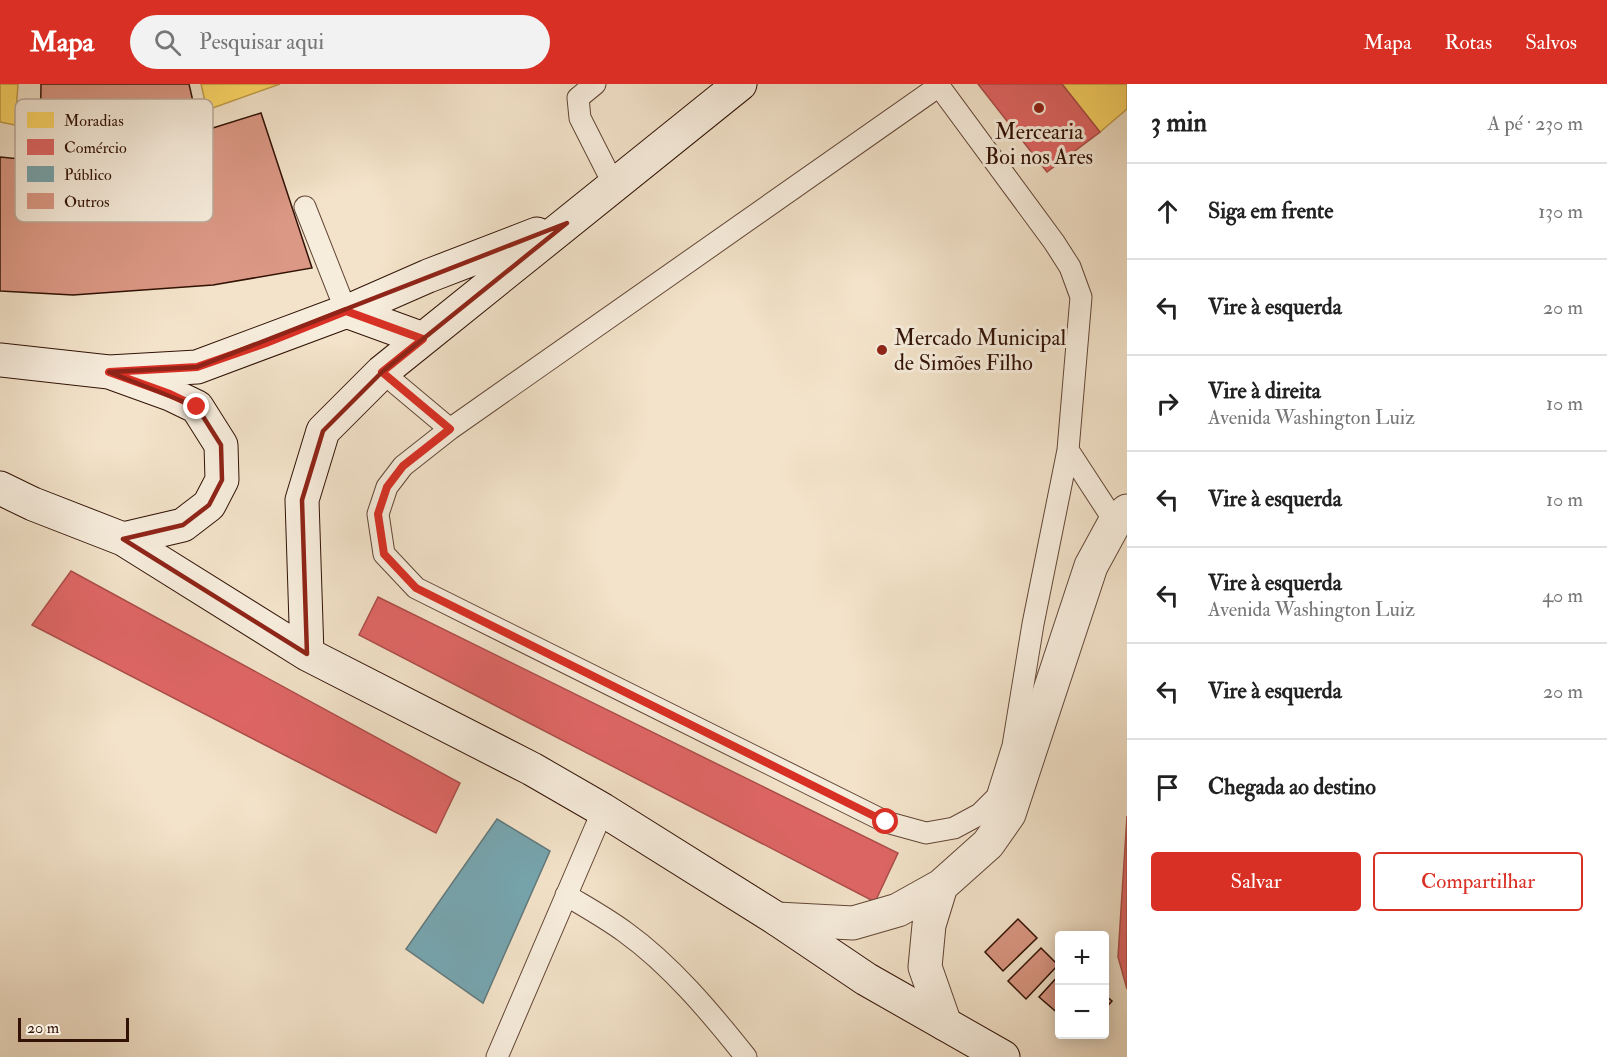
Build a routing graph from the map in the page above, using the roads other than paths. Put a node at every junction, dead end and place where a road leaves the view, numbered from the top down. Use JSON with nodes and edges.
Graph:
{"nodes":[{"id":1,"x":596,"y":84,"type":"edge"},
{"id":2,"x":740,"y":84,"type":"edge"},
{"id":3,"x":939,"y":85,"type":"edge"},
{"id":4,"x":614,"y":185,"type":"junction"},
{"id":5,"x":305,"y":207,"type":"dead end"},
{"id":6,"x":567,"y":223,"type":"junction"},
{"id":7,"x":346,"y":311,"type":"junction"},
{"id":8,"x":423,"y":339,"type":"junction"},
{"id":9,"x":0,"y":360,"type":"edge"},
{"id":10,"x":109,"y":372,"type":"junction"},
{"id":11,"x":382,"y":372,"type":"junction"},
{"id":12,"x":450,"y":429,"type":"junction"},
{"id":13,"x":1068,"y":450,"type":"junction"},
{"id":14,"x":0,"y":488,"type":"edge"},
{"id":15,"x":1121,"y":516,"type":"edge"},
{"id":16,"x":123,"y":539,"type":"junction"},
{"id":17,"x":307,"y":654,"type":"junction"},
{"id":18,"x":603,"y":810,"type":"junction"},
{"id":19,"x":941,"y":886,"type":"junction"},
{"id":20,"x":566,"y":895,"type":"junction"},
{"id":21,"x":777,"y":919,"type":"junction"},
{"id":22,"x":945,"y":1024,"type":"junction"},
{"id":23,"x":497,"y":1057,"type":"edge"},
{"id":24,"x":746,"y":1057,"type":"edge"},
{"id":25,"x":1003,"y":1057,"type":"edge"}],
"edges":[{"from":1,"to":4,"type":"lane"},
{"from":2,"to":4,"type":"main road"},
{"from":3,"to":12,"type":"lane"},
{"from":3,"to":13,"type":"lane"},
{"from":4,"to":6,"type":"main road"},
{"from":5,"to":7,"type":"lane"},
{"from":6,"to":7,"type":"main road"},
{"from":6,"to":8,"type":"main road"},
{"from":7,"to":8,"type":"main road"},
{"from":7,"to":10,"type":"main road"},
{"from":8,"to":11,"type":"main road"},
{"from":9,"to":10,"type":"main road"},
{"from":10,"to":16,"type":"main road"},
{"from":11,"to":12,"type":"lane"},
{"from":11,"to":17,"type":"main road"},
{"from":12,"to":13,"type":"lane"},
{"from":13,"to":15,"type":"lane"},
{"from":14,"to":16,"type":"main road"},
{"from":15,"to":19,"type":"main road"},
{"from":16,"to":17,"type":"main road"},
{"from":17,"to":18,"type":"main road"},
{"from":18,"to":20,"type":"lane"},
{"from":18,"to":21,"type":"main road"},
{"from":19,"to":21,"type":"main road"},
{"from":19,"to":22,"type":"main road"},
{"from":20,"to":23,"type":"lane"},
{"from":20,"to":24,"type":"lane"},
{"from":21,"to":22,"type":"main road"},
{"from":22,"to":25,"type":"main road"}]}
